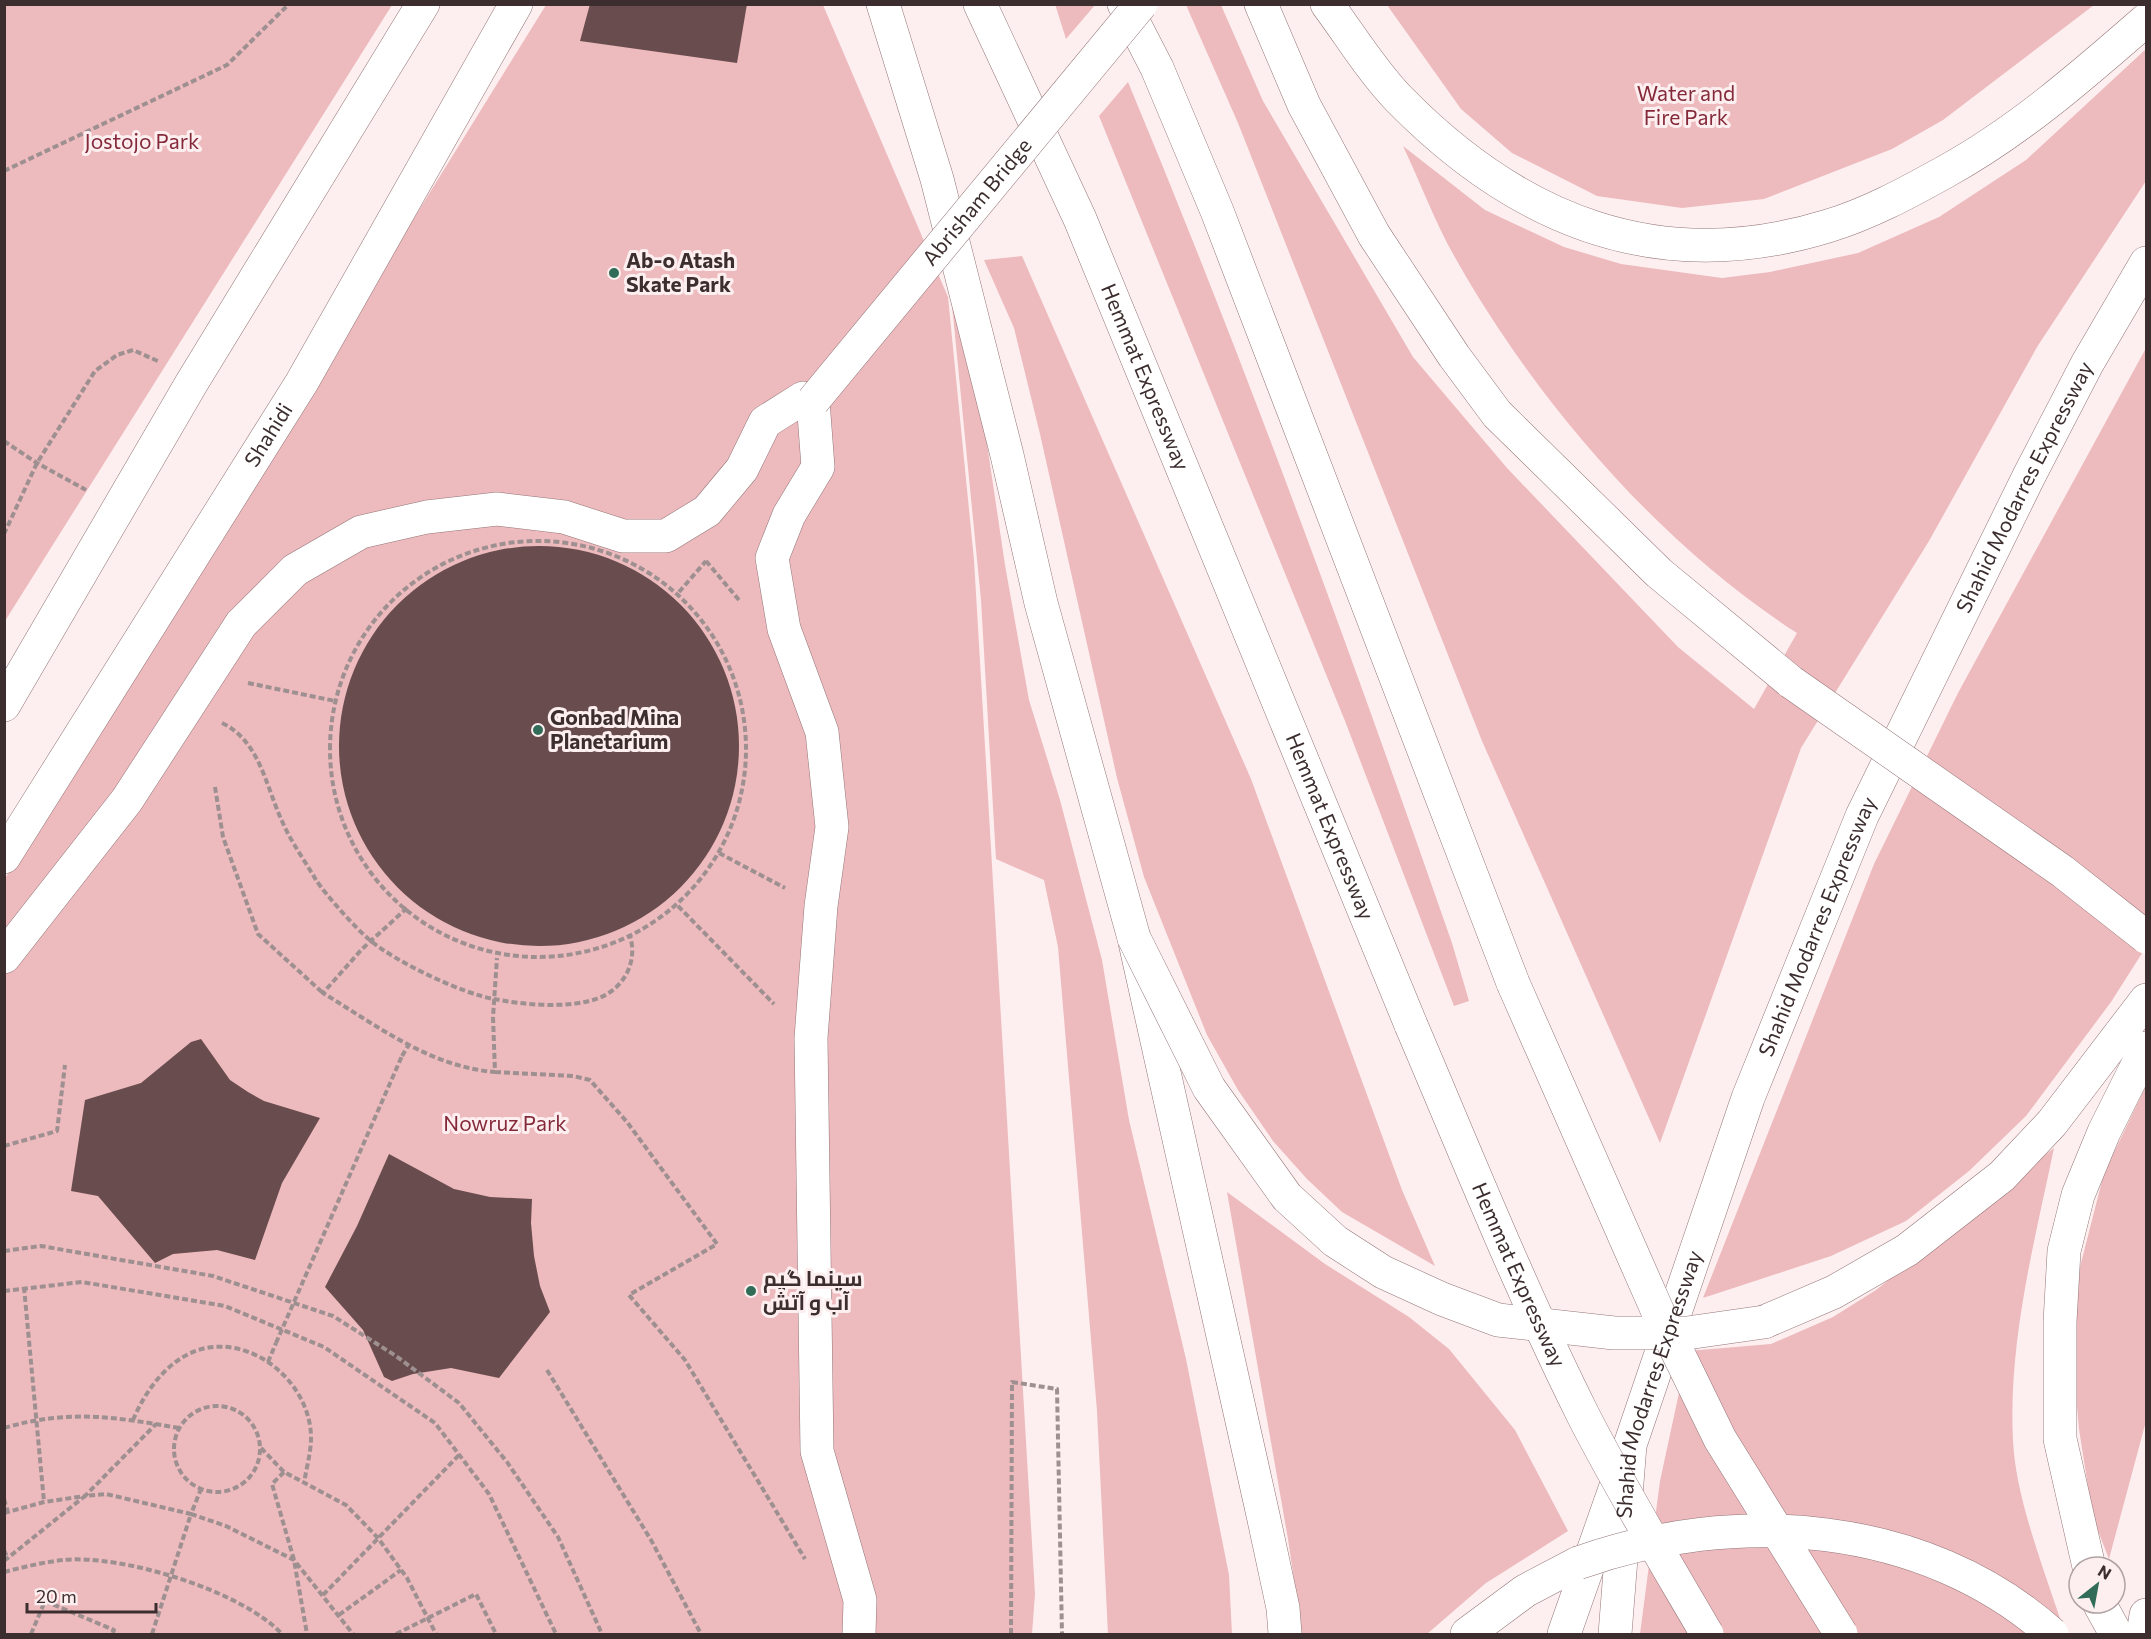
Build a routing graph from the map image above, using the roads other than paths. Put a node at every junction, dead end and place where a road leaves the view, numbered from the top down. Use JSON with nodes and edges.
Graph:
{"nodes":[{"id":1,"x":423,"y":4,"type":"edge"},
{"id":2,"x":516,"y":4,"type":"edge"},
{"id":3,"x":883,"y":4,"type":"edge"},
{"id":4,"x":980,"y":4,"type":"edge"},
{"id":5,"x":1124,"y":4,"type":"edge"},
{"id":6,"x":1141,"y":4,"type":"edge"},
{"id":7,"x":1261,"y":4,"type":"edge"},
{"id":8,"x":1327,"y":4,"type":"edge"},
{"id":9,"x":2146,"y":20,"type":"edge"},
{"id":10,"x":2146,"y":263,"type":"edge"},
{"id":11,"x":813,"y":401,"type":"junction"},
{"id":12,"x":16,"y":660,"type":"edge"},
{"id":13,"x":4,"y":705,"type":"edge"},
{"id":14,"x":4,"y":857,"type":"edge"},
{"id":15,"x":2146,"y":937,"type":"edge"},
{"id":16,"x":1134,"y":938,"type":"junction"},
{"id":17,"x":4,"y":957,"type":"edge"},
{"id":18,"x":2146,"y":1000,"type":"edge"},
{"id":19,"x":2146,"y":1048,"type":"edge"},
{"id":20,"x":1630,"y":1445,"type":"junction"},
{"id":21,"x":2086,"y":1555,"type":"edge"},
{"id":22,"x":2105,"y":1615,"type":"edge"},
{"id":23,"x":2146,"y":1615,"type":"edge"},
{"id":24,"x":859,"y":1635,"type":"edge"},
{"id":25,"x":1285,"y":1635,"type":"edge"},
{"id":26,"x":1467,"y":1635,"type":"edge"},
{"id":27,"x":1564,"y":1635,"type":"edge"},
{"id":28,"x":1615,"y":1635,"type":"edge"},
{"id":29,"x":1707,"y":1635,"type":"edge"},
{"id":30,"x":1841,"y":1635,"type":"edge"},
{"id":31,"x":2052,"y":1635,"type":"edge"},
{"id":32,"x":2116,"y":1635,"type":"edge"},
{"id":33,"x":2143,"y":1635,"type":"edge"}],
"edges":[{"from":1,"to":12,"type":"main road"},
{"from":2,"to":14,"type":"main road","name":"Shahidi"},
{"from":3,"to":16,"type":"main road"},
{"from":4,"to":29,"type":"main road","name":"Hemmat Expressway","bridge":true},
{"from":5,"to":30,"type":"main road","bridge":true},
{"from":6,"to":11,"type":"main road","name":"Abrisham Bridge","bridge":true},
{"from":7,"to":15,"type":"main road","bridge":true},
{"from":8,"to":9,"type":"main road"},
{"from":10,"to":20,"type":"main road","name":"Shahid Modarres Expressway"},
{"from":11,"to":17,"type":"main road"},
{"from":11,"to":24,"type":"main road"},
{"from":12,"to":13,"type":"main road"},
{"from":16,"to":18,"type":"main road","bridge":true},
{"from":16,"to":25,"type":"main road"},
{"from":19,"to":21,"type":"main road"},
{"from":20,"to":27,"type":"main road"},
{"from":20,"to":28,"type":"main road","name":"Shahid Modarres Expressway"},
{"from":22,"to":32,"type":"main road"},
{"from":23,"to":33,"type":"main road"},
{"from":26,"to":31,"type":"main road","bridge":true}]}
